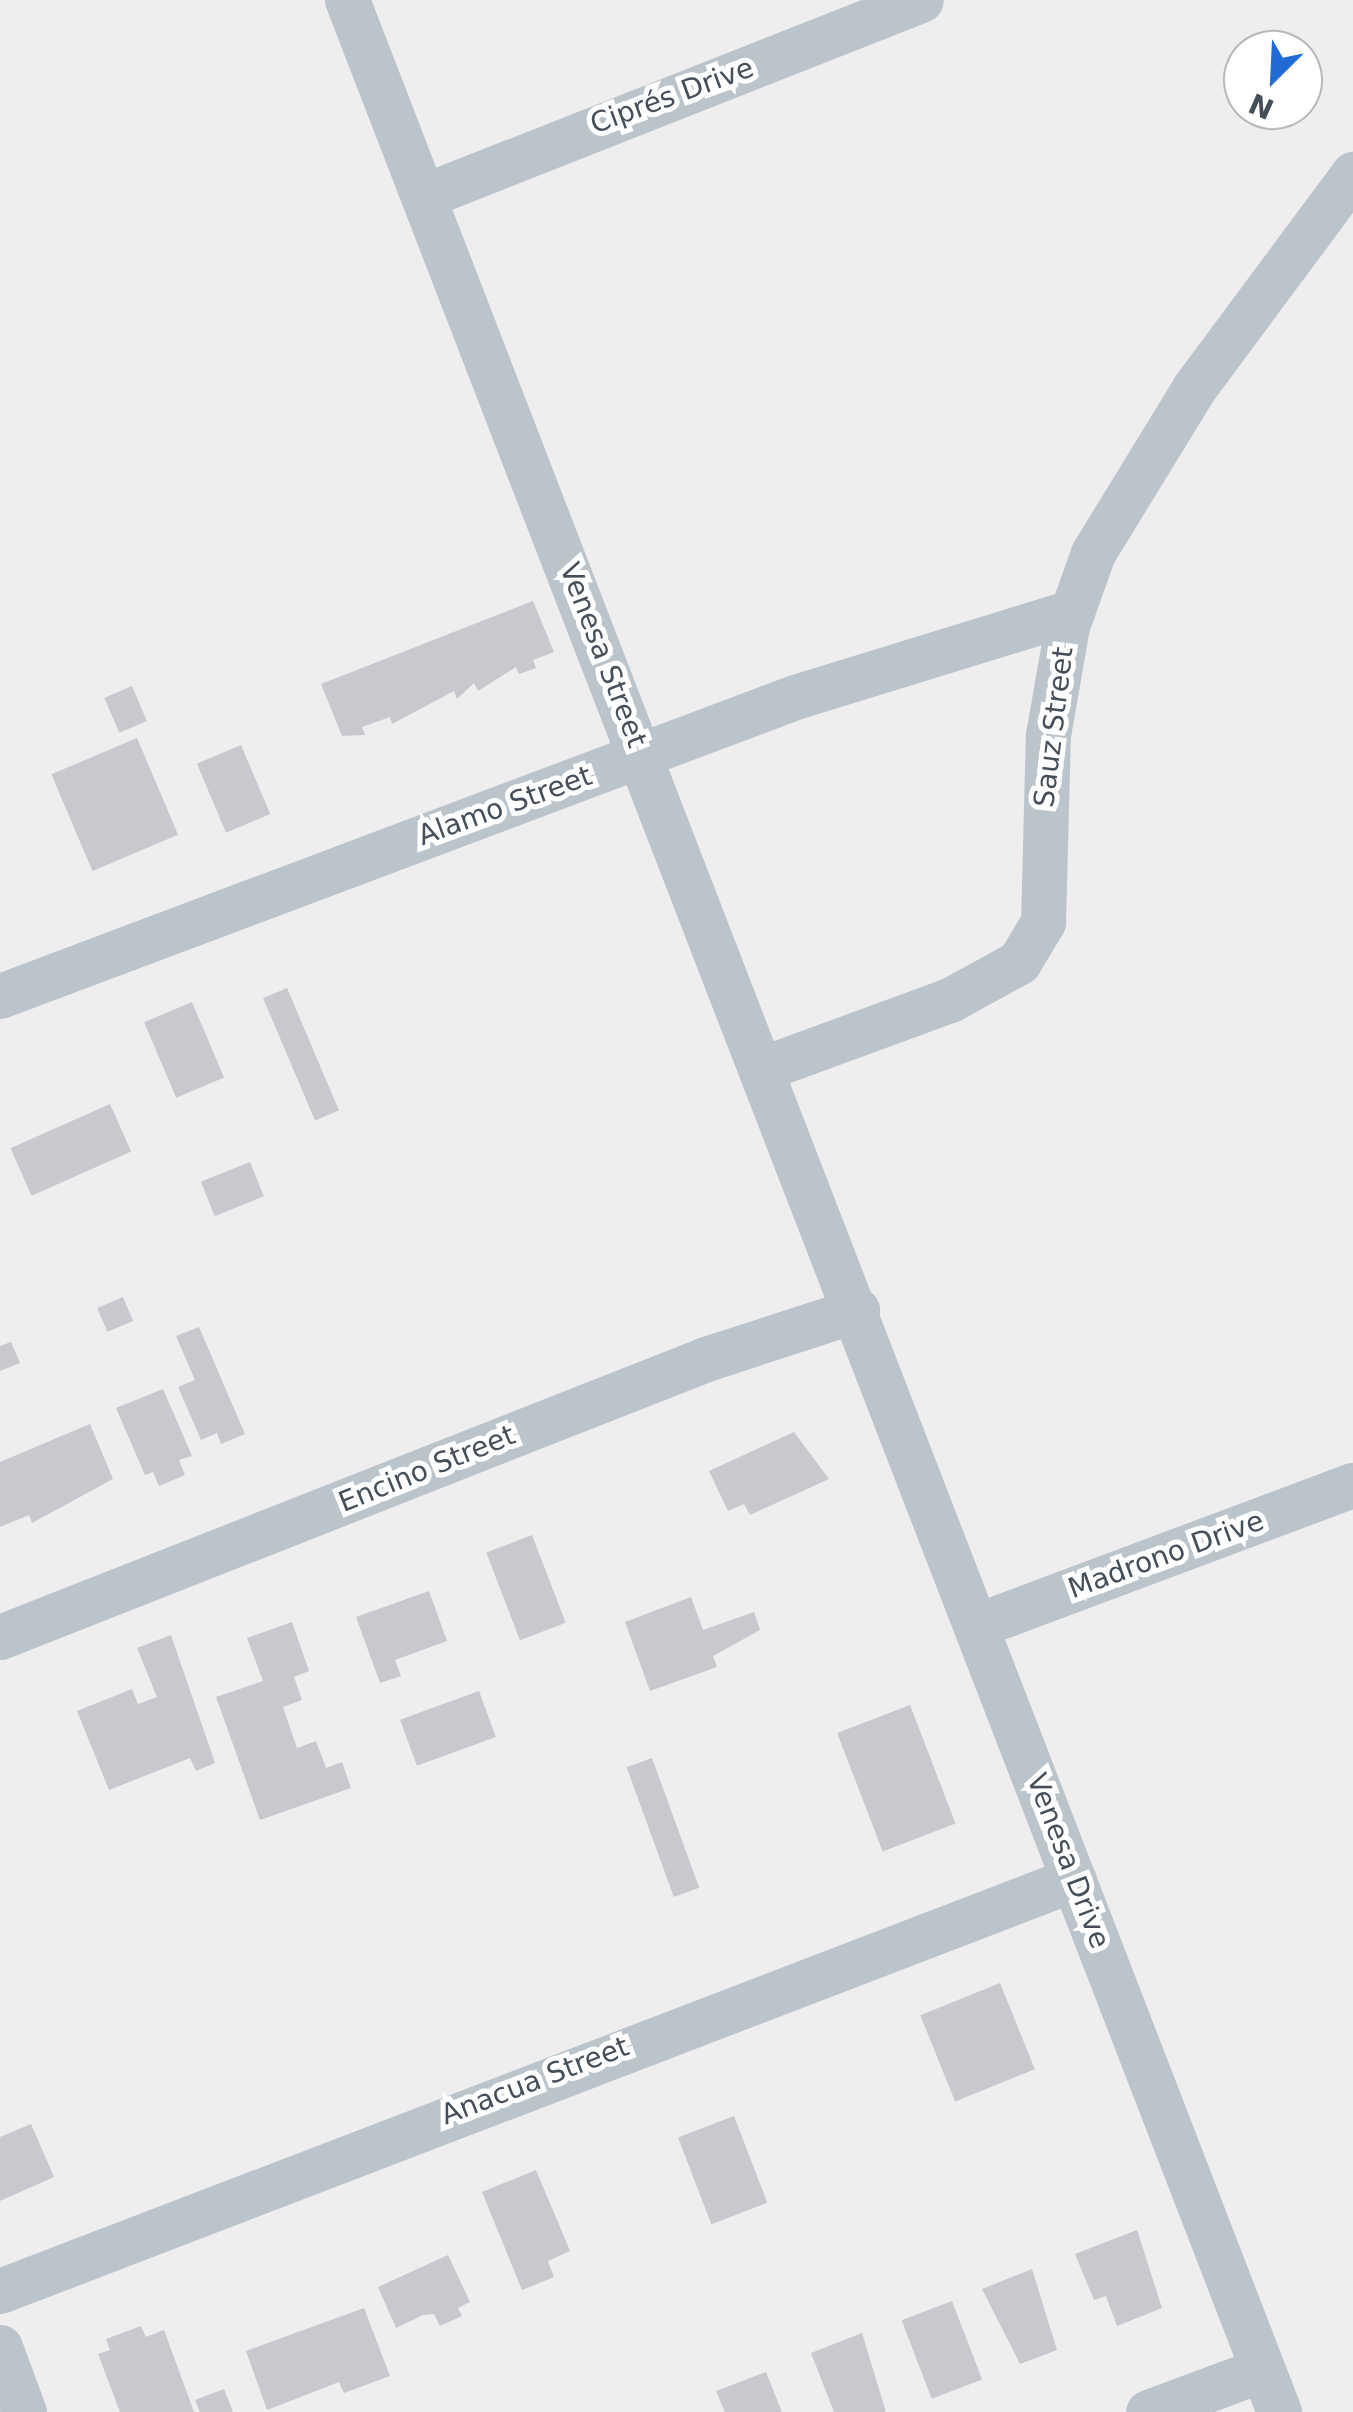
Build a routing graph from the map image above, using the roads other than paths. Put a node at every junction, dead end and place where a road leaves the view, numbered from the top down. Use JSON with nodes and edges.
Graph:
{"nodes":[{"id":1,"x":347,"y":0,"type":"edge"},
{"id":2,"x":921,"y":0,"type":"edge"},
{"id":3,"x":1353,"y":174,"type":"edge"},
{"id":4,"x":424,"y":196,"type":"junction"},
{"id":5,"x":1072,"y":612,"type":"junction"},
{"id":6,"x":643,"y":756,"type":"junction"},
{"id":7,"x":0,"y":996,"type":"edge"},
{"id":8,"x":764,"y":1068,"type":"junction"},
{"id":9,"x":857,"y":1310,"type":"junction"},
{"id":10,"x":1353,"y":1486,"type":"edge"},
{"id":11,"x":978,"y":1625,"type":"junction"},
{"id":12,"x":0,"y":1637,"type":"edge"},
{"id":13,"x":1074,"y":1879,"type":"junction"},
{"id":14,"x":0,"y":2291,"type":"edge"},
{"id":15,"x":0,"y":2347,"type":"edge"},
{"id":16,"x":1261,"y":2370,"type":"junction"},
{"id":17,"x":24,"y":2412,"type":"edge"},
{"id":18,"x":1148,"y":2412,"type":"edge"},
{"id":19,"x":1278,"y":2412,"type":"edge"}],
"edges":[{"from":1,"to":4,"type":"street","name":"Venesa Street"},
{"from":2,"to":4,"type":"street","name":"Ciprés Drive"},
{"from":3,"to":5,"type":"street","name":"Sauz Street"},
{"from":4,"to":6,"type":"street","name":"Venesa Street"},
{"from":5,"to":6,"type":"street","name":"Alamo Street"},
{"from":5,"to":8,"type":"street","name":"Sauz Street"},
{"from":6,"to":7,"type":"street","name":"Alamo Street"},
{"from":6,"to":8,"type":"street","name":"Venesa Street"},
{"from":8,"to":9,"type":"street","name":"Venesa Street"},
{"from":9,"to":11,"type":"street","name":"Venesa Drive"},
{"from":9,"to":12,"type":"street","name":"Encino Street"},
{"from":10,"to":11,"type":"street","name":"Madrono Drive"},
{"from":11,"to":13,"type":"street","name":"Venesa Drive"},
{"from":13,"to":14,"type":"street","name":"Anacua Street"},
{"from":13,"to":16,"type":"street","name":"Venesa Drive"},
{"from":15,"to":17,"type":"street"},
{"from":16,"to":18,"type":"street"},
{"from":16,"to":19,"type":"street","name":"Venesa Drive"}]}
